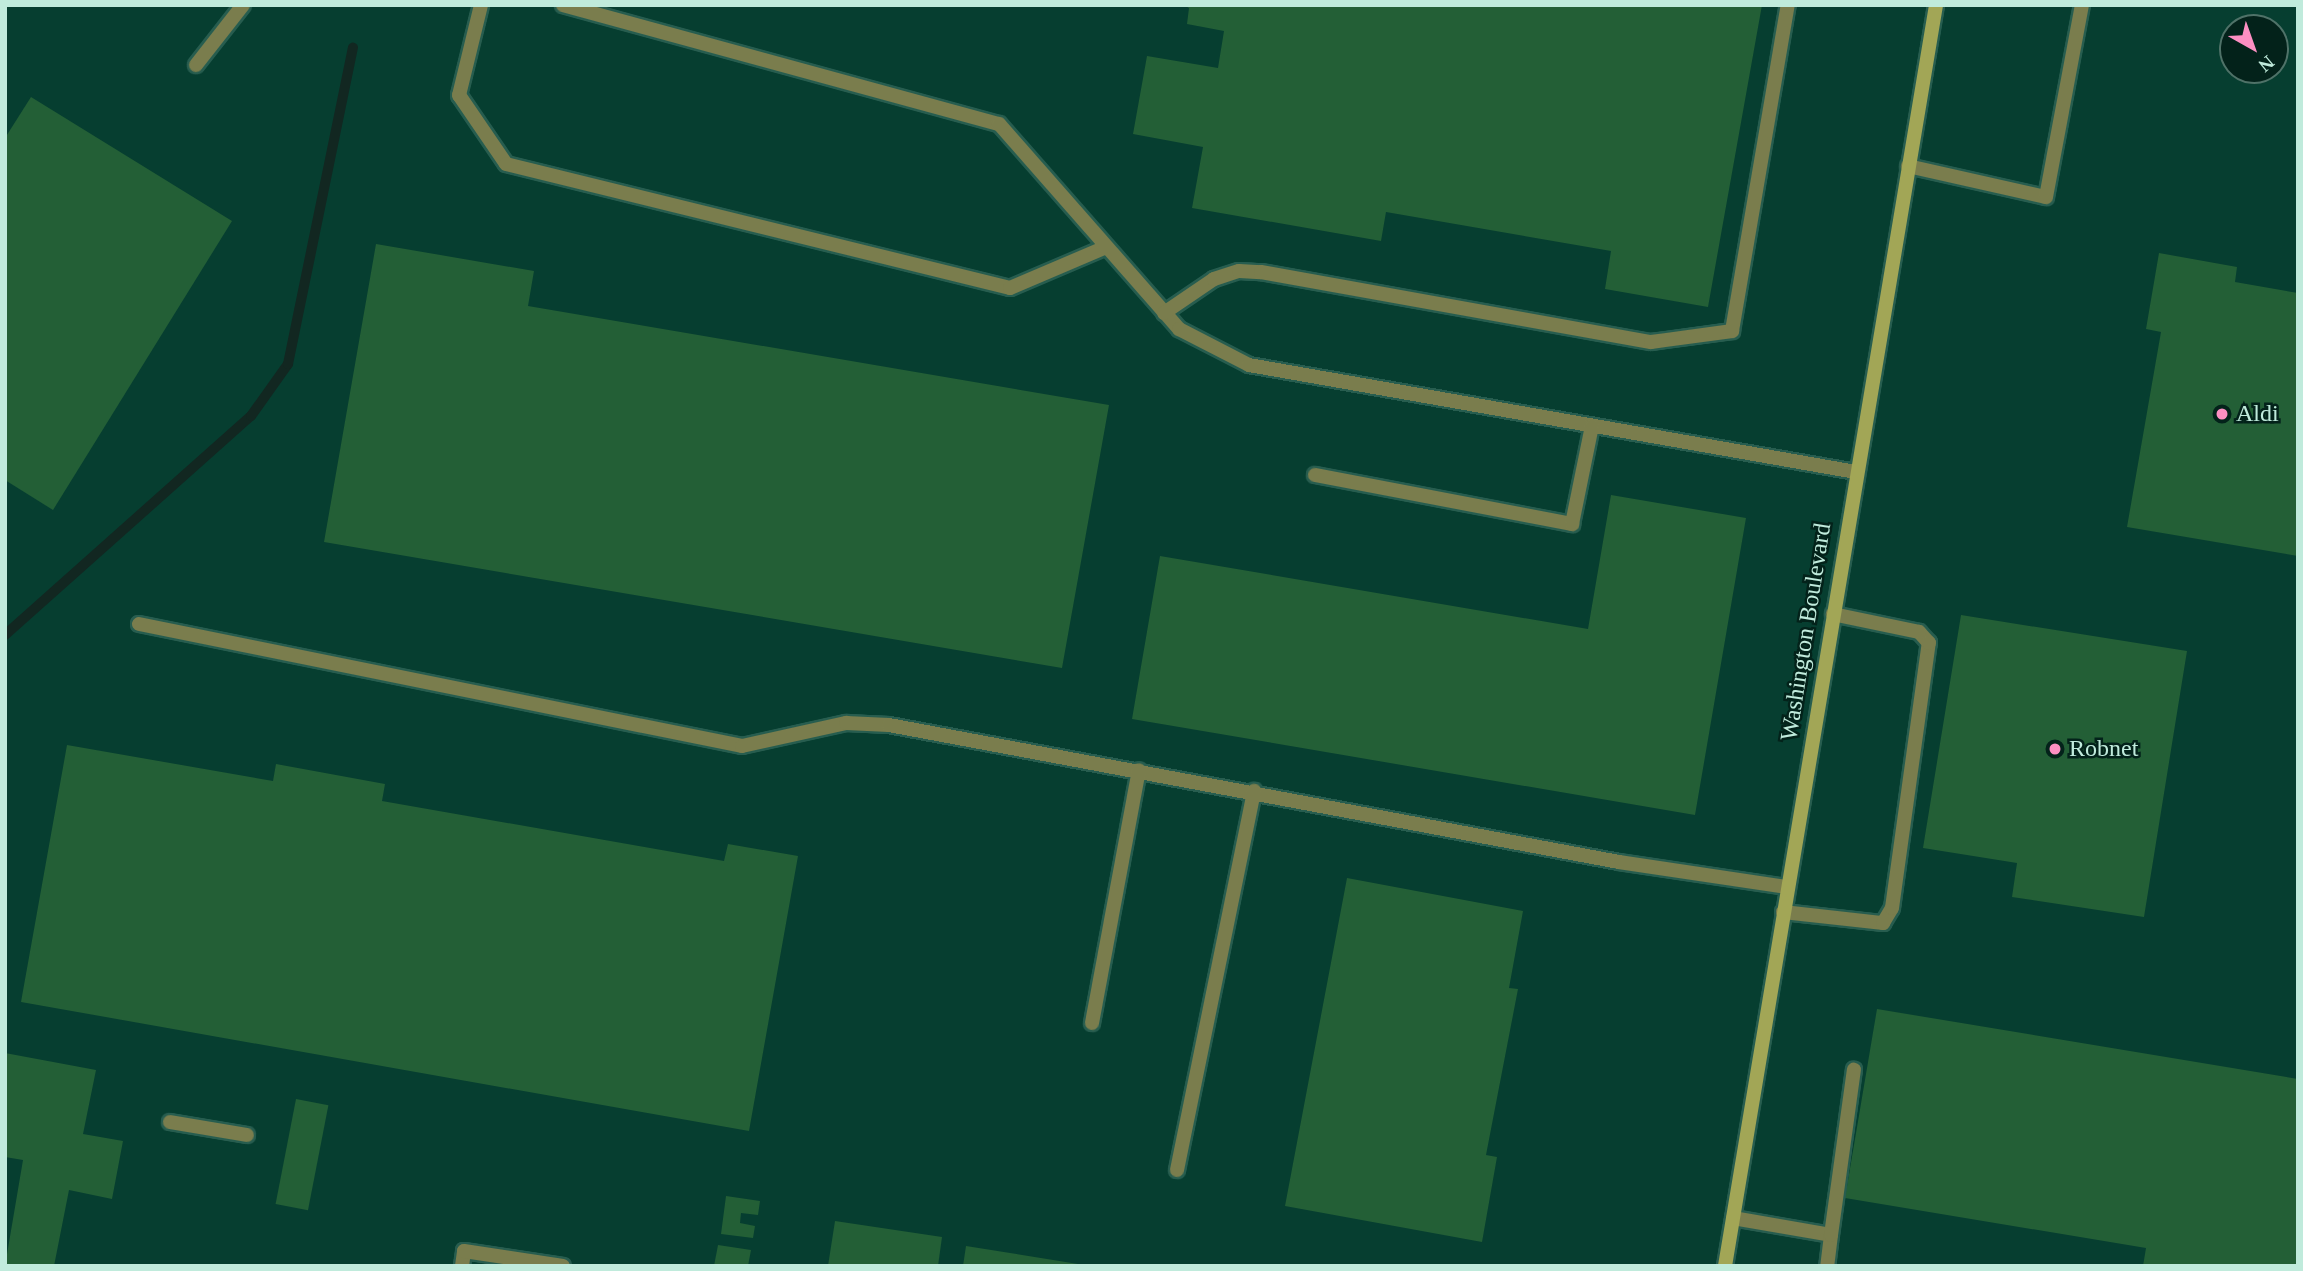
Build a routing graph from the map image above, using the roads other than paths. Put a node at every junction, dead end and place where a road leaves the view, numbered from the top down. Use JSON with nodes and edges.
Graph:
{"nodes":[{"id":1,"x":243,"y":5,"type":"edge"},
{"id":2,"x":481,"y":5,"type":"edge"},
{"id":3,"x":563,"y":5,"type":"edge"},
{"id":4,"x":1788,"y":5,"type":"edge"},
{"id":5,"x":1936,"y":5,"type":"edge"},
{"id":6,"x":2082,"y":5,"type":"edge"},
{"id":7,"x":196,"y":65,"type":"dead end"},
{"id":8,"x":1908,"y":166,"type":"junction"},
{"id":9,"x":1104,"y":248,"type":"junction"},
{"id":10,"x":1164,"y":313,"type":"junction"},
{"id":11,"x":1592,"y":426,"type":"junction"},
{"id":12,"x":1856,"y":472,"type":"junction"},
{"id":13,"x":1315,"y":475,"type":"dead end"},
{"id":14,"x":1833,"y":614,"type":"junction"},
{"id":15,"x":139,"y":624,"type":"dead end"},
{"id":16,"x":1139,"y":770,"type":"junction"},
{"id":17,"x":1254,"y":791,"type":"junction"},
{"id":18,"x":1787,"y":887,"type":"junction"},
{"id":19,"x":1783,"y":912,"type":"junction"},
{"id":20,"x":1092,"y":1023,"type":"dead end"},
{"id":21,"x":1854,"y":1070,"type":"dead end"},
{"id":22,"x":170,"y":1122,"type":"dead end"},
{"id":23,"x":247,"y":1135,"type":"dead end"},
{"id":24,"x":1177,"y":1170,"type":"dead end"},
{"id":25,"x":1733,"y":1218,"type":"junction"},
{"id":26,"x":1831,"y":1235,"type":"junction"},
{"id":27,"x":462,"y":1266,"type":"edge"},
{"id":28,"x":563,"y":1266,"type":"edge"},
{"id":29,"x":1725,"y":1266,"type":"edge"},
{"id":30,"x":1827,"y":1266,"type":"edge"}],
"edges":[{"from":1,"to":7,"type":"lane"},
{"from":2,"to":9,"type":"lane"},
{"from":3,"to":9,"type":"lane"},
{"from":4,"to":10,"type":"lane"},
{"from":5,"to":8,"type":"main road","name":"Washington Boulevard"},
{"from":6,"to":8,"type":"lane"},
{"from":8,"to":12,"type":"main road","name":"Washington Boulevard"},
{"from":9,"to":10,"type":"lane"},
{"from":10,"to":11,"type":"lane"},
{"from":11,"to":12,"type":"lane"},
{"from":11,"to":13,"type":"lane"},
{"from":12,"to":14,"type":"main road","name":"Washington Boulevard"},
{"from":14,"to":18,"type":"main road","name":"Washington Boulevard"},
{"from":14,"to":19,"type":"lane"},
{"from":15,"to":16,"type":"lane"},
{"from":16,"to":17,"type":"lane"},
{"from":16,"to":20,"type":"lane"},
{"from":17,"to":18,"type":"lane"},
{"from":17,"to":24,"type":"lane"},
{"from":18,"to":19,"type":"main road","name":"Washington Boulevard"},
{"from":19,"to":25,"type":"main road","name":"Washington Boulevard"},
{"from":21,"to":26,"type":"lane"},
{"from":22,"to":23,"type":"lane"},
{"from":25,"to":26,"type":"lane"},
{"from":25,"to":29,"type":"main road","name":"Washington Boulevard"},
{"from":26,"to":30,"type":"lane"},
{"from":27,"to":28,"type":"lane"}]}
